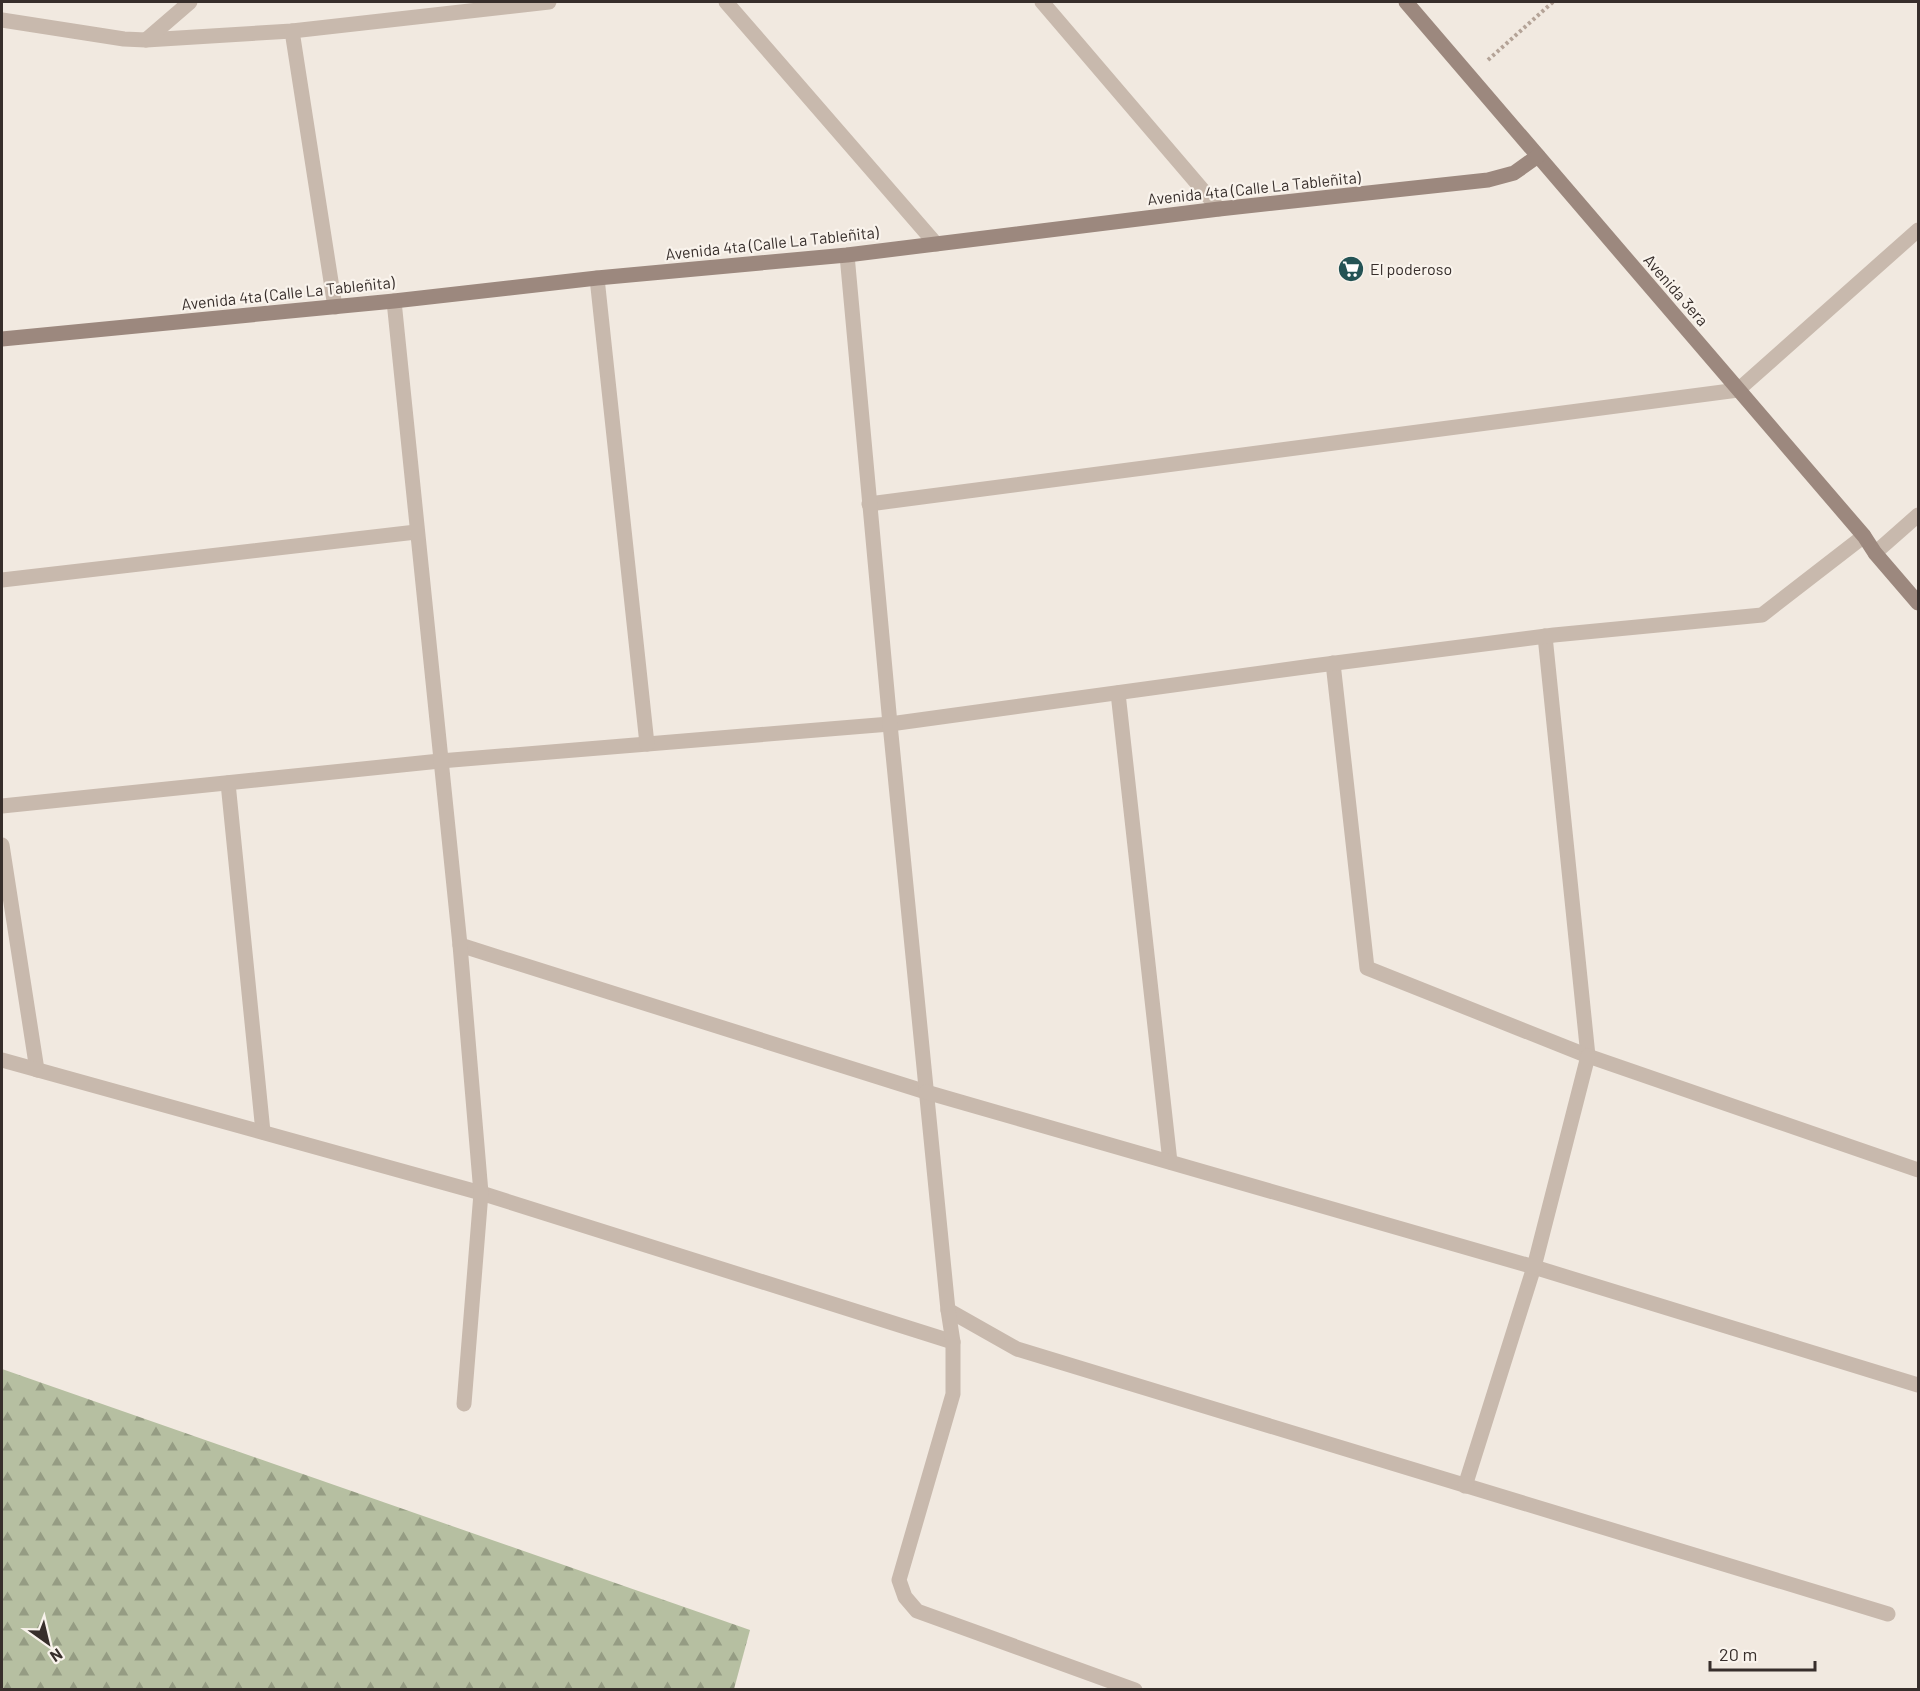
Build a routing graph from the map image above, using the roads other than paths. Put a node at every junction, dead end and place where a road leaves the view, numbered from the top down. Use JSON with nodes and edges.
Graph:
{"nodes":[{"id":1,"x":190,"y":2,"type":"edge"},
{"id":2,"x":549,"y":2,"type":"edge"},
{"id":3,"x":726,"y":2,"type":"edge"},
{"id":4,"x":1042,"y":2,"type":"edge"},
{"id":5,"x":1406,"y":2,"type":"edge"},
{"id":6,"x":2,"y":20,"type":"edge"},
{"id":7,"x":292,"y":31,"type":"junction"},
{"id":8,"x":146,"y":40,"type":"junction"},
{"id":9,"x":1538,"y":156,"type":"junction"},
{"id":10,"x":1219,"y":209,"type":"junction"},
{"id":11,"x":1918,"y":231,"type":"edge"},
{"id":12,"x":936,"y":244,"type":"junction"},
{"id":13,"x":847,"y":255,"type":"junction"},
{"id":14,"x":597,"y":278,"type":"junction"},
{"id":15,"x":394,"y":301,"type":"junction"},
{"id":16,"x":335,"y":307,"type":"junction"},
{"id":17,"x":2,"y":339,"type":"edge"},
{"id":18,"x":1738,"y":390,"type":"junction"},
{"id":19,"x":869,"y":504,"type":"junction"},
{"id":20,"x":1918,"y":515,"type":"edge"},
{"id":21,"x":416,"y":532,"type":"junction"},
{"id":22,"x":1864,"y":536,"type":"junction"},
{"id":23,"x":1875,"y":553,"type":"junction"},
{"id":24,"x":2,"y":580,"type":"edge"},
{"id":25,"x":1918,"y":603,"type":"edge"},
{"id":26,"x":1545,"y":636,"type":"junction"},
{"id":27,"x":1333,"y":663,"type":"junction"},
{"id":28,"x":1118,"y":693,"type":"junction"},
{"id":29,"x":890,"y":724,"type":"junction"},
{"id":30,"x":647,"y":744,"type":"junction"},
{"id":31,"x":440,"y":761,"type":"junction"},
{"id":32,"x":228,"y":783,"type":"junction"},
{"id":33,"x":2,"y":806,"type":"edge"},
{"id":34,"x":2,"y":845,"type":"edge"},
{"id":35,"x":460,"y":945,"type":"junction"},
{"id":36,"x":1588,"y":1056,"type":"junction"},
{"id":37,"x":2,"y":1060,"type":"edge"},
{"id":38,"x":37,"y":1070,"type":"junction"},
{"id":39,"x":926,"y":1092,"type":"junction"},
{"id":40,"x":263,"y":1132,"type":"junction"},
{"id":41,"x":1170,"y":1162,"type":"junction"},
{"id":42,"x":1918,"y":1170,"type":"edge"},
{"id":43,"x":481,"y":1193,"type":"junction"},
{"id":44,"x":1534,"y":1267,"type":"junction"},
{"id":45,"x":948,"y":1310,"type":"junction"},
{"id":46,"x":953,"y":1342,"type":"junction"},
{"id":47,"x":1918,"y":1385,"type":"edge"},
{"id":48,"x":464,"y":1404,"type":"dead end"},
{"id":49,"x":1465,"y":1486,"type":"junction"},
{"id":50,"x":1888,"y":1614,"type":"dead end"},
{"id":51,"x":1135,"y":1689,"type":"edge"}],
"edges":[{"from":1,"to":8,"type":"street"},
{"from":2,"to":7,"type":"street"},
{"from":3,"to":12,"type":"street"},
{"from":4,"to":10,"type":"street"},
{"from":5,"to":9,"type":"street","name":"Avenida 3era"},
{"from":6,"to":8,"type":"street"},
{"from":7,"to":8,"type":"street"},
{"from":7,"to":16,"type":"street"},
{"from":9,"to":10,"type":"street","name":"Avenida 4ta (Calle La Tableñita)"},
{"from":9,"to":18,"type":"street","name":"Avenida 3era"},
{"from":10,"to":12,"type":"street","name":"Avenida 4ta (Calle La Tableñita)"},
{"from":11,"to":18,"type":"street"},
{"from":12,"to":13,"type":"street","name":"Avenida 4ta (Calle La Tableñita)"},
{"from":13,"to":14,"type":"street","name":"Avenida 4ta (Calle La Tableñita)"},
{"from":13,"to":19,"type":"street"},
{"from":14,"to":15,"type":"street","name":"Avenida 4ta (Calle La Tableñita)"},
{"from":14,"to":30,"type":"street"},
{"from":15,"to":16,"type":"street","name":"Avenida 4ta (Calle La Tableñita)"},
{"from":15,"to":21,"type":"street"},
{"from":16,"to":17,"type":"street","name":"Avenida 4ta (Calle La Tableñita)"},
{"from":18,"to":19,"type":"street"},
{"from":18,"to":22,"type":"street","name":"Avenida 3era"},
{"from":19,"to":29,"type":"street"},
{"from":20,"to":23,"type":"street"},
{"from":21,"to":24,"type":"street"},
{"from":21,"to":31,"type":"street"},
{"from":22,"to":23,"type":"street","name":"Avenida 3era"},
{"from":22,"to":26,"type":"street"},
{"from":23,"to":25,"type":"street","name":"Avenida 3era"},
{"from":26,"to":27,"type":"street"},
{"from":26,"to":36,"type":"street"},
{"from":27,"to":28,"type":"street"},
{"from":27,"to":36,"type":"street"},
{"from":28,"to":29,"type":"street"},
{"from":28,"to":41,"type":"street"},
{"from":29,"to":30,"type":"street"},
{"from":29,"to":39,"type":"street"},
{"from":30,"to":31,"type":"street"},
{"from":31,"to":32,"type":"street"},
{"from":31,"to":35,"type":"street"},
{"from":32,"to":33,"type":"street"},
{"from":32,"to":40,"type":"street"},
{"from":34,"to":38,"type":"street"},
{"from":35,"to":39,"type":"street"},
{"from":35,"to":43,"type":"street"},
{"from":36,"to":42,"type":"street"},
{"from":36,"to":44,"type":"street"},
{"from":37,"to":38,"type":"street"},
{"from":38,"to":40,"type":"street"},
{"from":39,"to":41,"type":"street"},
{"from":39,"to":45,"type":"street"},
{"from":40,"to":43,"type":"street"},
{"from":41,"to":44,"type":"street"},
{"from":43,"to":46,"type":"street"},
{"from":43,"to":48,"type":"street"},
{"from":44,"to":47,"type":"street"},
{"from":44,"to":49,"type":"street"},
{"from":45,"to":46,"type":"street"},
{"from":45,"to":49,"type":"street"},
{"from":46,"to":51,"type":"street"},
{"from":49,"to":50,"type":"street"}]}
